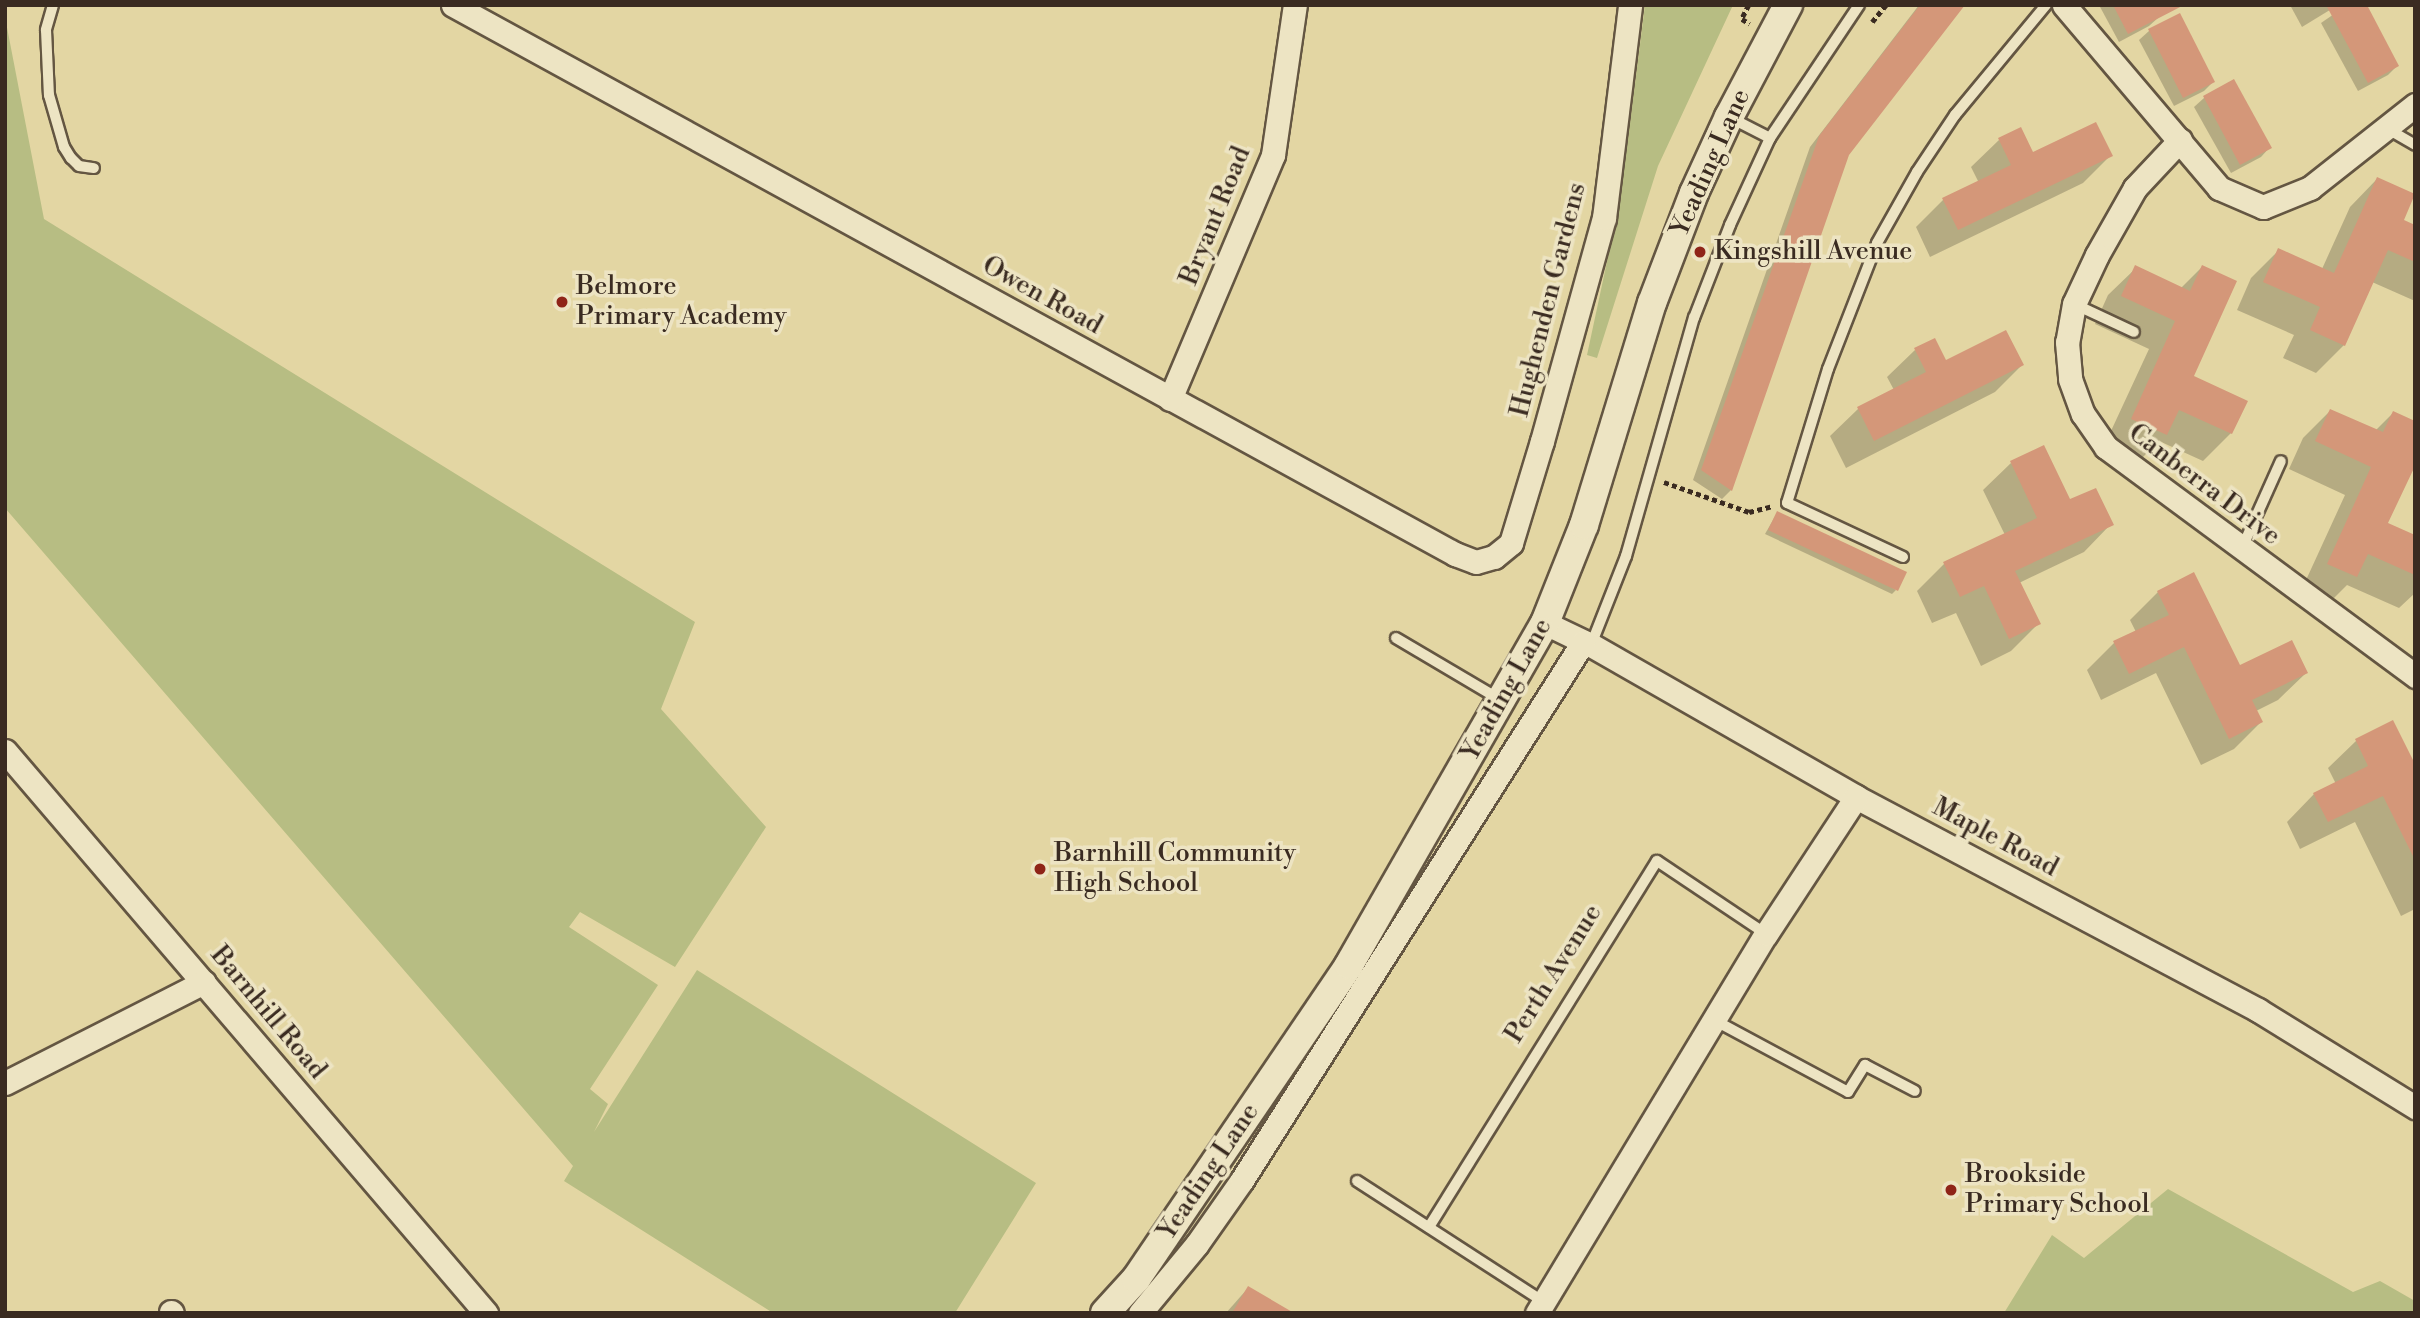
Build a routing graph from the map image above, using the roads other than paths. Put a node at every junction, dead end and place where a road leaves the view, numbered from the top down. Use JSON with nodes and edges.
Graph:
{"nodes":[{"id":1,"x":53,"y":5,"type":"edge"},
{"id":2,"x":453,"y":5,"type":"edge"},
{"id":3,"x":1294,"y":5,"type":"edge"},
{"id":4,"x":1630,"y":5,"type":"edge"},
{"id":5,"x":1788,"y":5,"type":"edge"},
{"id":6,"x":1859,"y":5,"type":"edge"},
{"id":7,"x":2046,"y":5,"type":"edge"},
{"id":8,"x":2064,"y":5,"type":"edge"},
{"id":9,"x":2415,"y":105,"type":"edge"},
{"id":10,"x":1729,"y":117,"type":"junction"},
{"id":11,"x":2386,"y":128,"type":"junction"},
{"id":12,"x":1770,"y":138,"type":"junction"},
{"id":13,"x":2180,"y":140,"type":"junction"},
{"id":14,"x":2415,"y":145,"type":"edge"},
{"id":15,"x":94,"y":168,"type":"dead end"},
{"id":16,"x":2074,"y":304,"type":"junction"},
{"id":17,"x":2134,"y":332,"type":"dead end"},
{"id":18,"x":1170,"y":398,"type":"junction"},
{"id":19,"x":1542,"y":441,"type":"joint"},
{"id":20,"x":2281,"y":461,"type":"dead end"},
{"id":21,"x":2242,"y":548,"type":"junction"},
{"id":22,"x":1903,"y":557,"type":"dead end"},
{"id":23,"x":1545,"y":623,"type":"junction"},
{"id":24,"x":1396,"y":638,"type":"dead end"},
{"id":25,"x":1587,"y":644,"type":"junction"},
{"id":26,"x":2411,"y":666,"type":"edge"},
{"id":27,"x":1502,"y":701,"type":"junction"},
{"id":28,"x":5,"y":751,"type":"edge"},
{"id":29,"x":1856,"y":797,"type":"junction"},
{"id":30,"x":1766,"y":934,"type":"junction"},
{"id":31,"x":204,"y":982,"type":"junction"},
{"id":32,"x":1714,"y":1020,"type":"junction"},
{"id":33,"x":5,"y":1083,"type":"edge"},
{"id":34,"x":1915,"y":1091,"type":"dead end"},
{"id":35,"x":2415,"y":1107,"type":"edge"},
{"id":36,"x":1357,"y":1181,"type":"dead end"},
{"id":37,"x":1429,"y":1227,"type":"junction"},
{"id":38,"x":1541,"y":1307,"type":"edge"},
{"id":39,"x":486,"y":1313,"type":"edge"},
{"id":40,"x":1105,"y":1313,"type":"edge"},
{"id":41,"x":1140,"y":1313,"type":"edge"}],
"edges":[{"from":1,"to":15,"type":"lane"},
{"from":2,"to":18,"type":"street","name":"Owen Road"},
{"from":3,"to":18,"type":"street","name":"Bryant Road"},
{"from":4,"to":19,"type":"street","name":"Hughenden Gardens"},
{"from":5,"to":10,"type":"street","name":"Yeading Lane"},
{"from":6,"to":12,"type":"lane"},
{"from":7,"to":22,"type":"lane"},
{"from":8,"to":13,"type":"street"},
{"from":9,"to":11,"type":"street"},
{"from":10,"to":12,"type":"lane"},
{"from":10,"to":23,"type":"street","name":"Yeading Lane"},
{"from":11,"to":13,"type":"street"},
{"from":11,"to":14,"type":"lane"},
{"from":12,"to":25,"type":"lane"},
{"from":13,"to":16,"type":"street","name":"Canberra Drive"},
{"from":16,"to":17,"type":"lane"},
{"from":16,"to":21,"type":"street","name":"Canberra Drive"},
{"from":18,"to":19,"type":"street","name":"Owen Road"},
{"from":20,"to":21,"type":"lane"},
{"from":21,"to":26,"type":"street","name":"Canberra Drive"},
{"from":23,"to":25,"type":"street","name":"Maple Road"},
{"from":23,"to":27,"type":"street","name":"Yeading Lane"},
{"from":24,"to":27,"type":"lane"},
{"from":25,"to":29,"type":"street","name":"Maple Road"},
{"from":25,"to":41,"type":"street"},
{"from":27,"to":40,"type":"street","name":"Yeading Lane"},
{"from":28,"to":31,"type":"street","name":"Barnhill Road"},
{"from":29,"to":30,"type":"street"},
{"from":29,"to":35,"type":"street","name":"Maple Road"},
{"from":30,"to":32,"type":"street"},
{"from":30,"to":37,"type":"lane","name":"Perth Avenue"},
{"from":31,"to":33,"type":"street"},
{"from":31,"to":39,"type":"street","name":"Barnhill Road"},
{"from":32,"to":34,"type":"lane"},
{"from":32,"to":38,"type":"street"},
{"from":36,"to":37,"type":"lane"},
{"from":37,"to":38,"type":"lane"}]}
